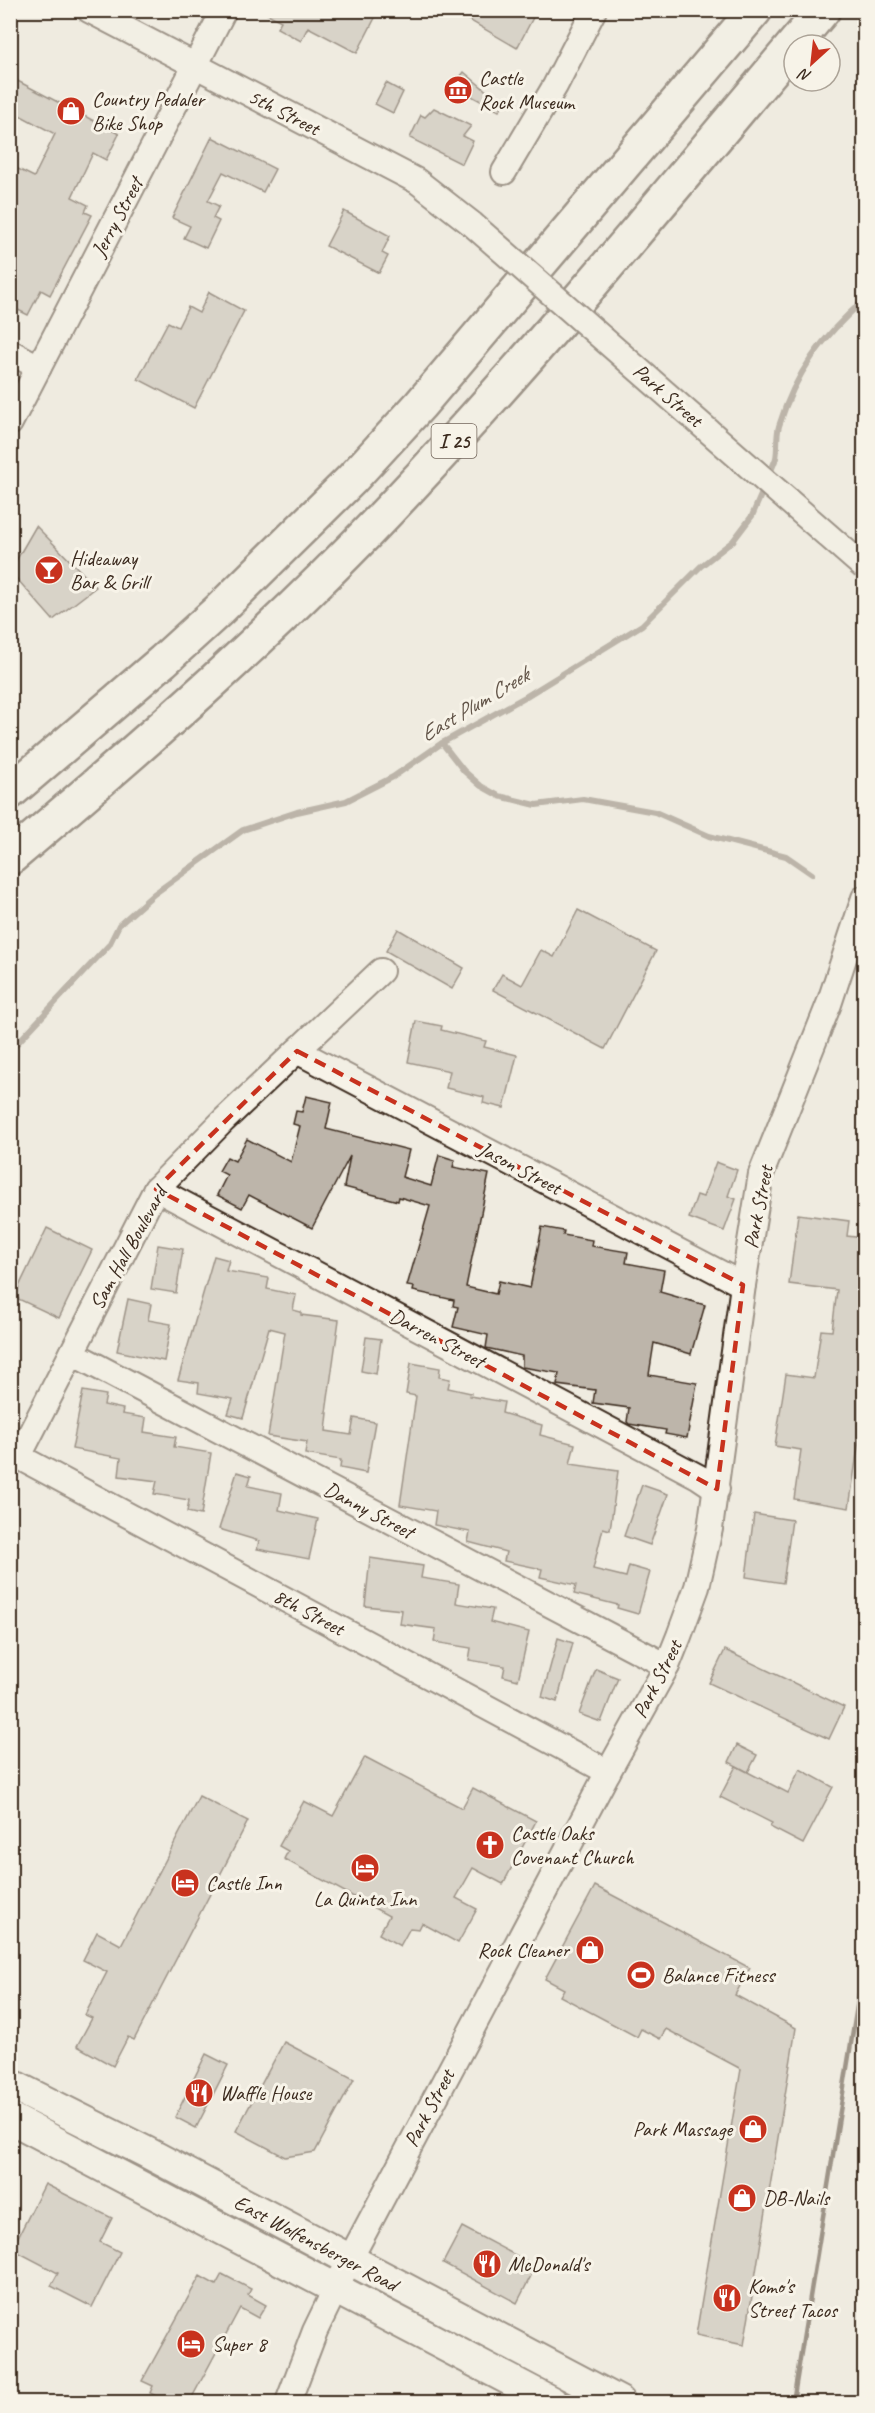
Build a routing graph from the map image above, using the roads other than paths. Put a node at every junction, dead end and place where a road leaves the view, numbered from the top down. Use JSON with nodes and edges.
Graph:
{"nodes":[{"id":1,"x":89,"y":10,"type":"edge"},
{"id":2,"x":224,"y":10,"type":"edge"},
{"id":3,"x":594,"y":10,"type":"edge"},
{"id":4,"x":755,"y":10,"type":"edge"},
{"id":5,"x":823,"y":10,"type":"edge"},
{"id":6,"x":195,"y":66,"type":"junction"},
{"id":7,"x":504,"y":172,"type":"dead end"},
{"id":8,"x":472,"y":224,"type":"joint"},
{"id":9,"x":10,"y":352,"type":"edge"},
{"id":10,"x":39,"y":367,"type":"junction"},
{"id":11,"x":10,"y":423,"type":"edge"},
{"id":12,"x":864,"y":567,"type":"edge"},
{"id":13,"x":163,"y":661,"type":"junction"},
{"id":14,"x":10,"y":765,"type":"edge"},
{"id":15,"x":10,"y":792,"type":"edge"},
{"id":16,"x":43,"y":830,"type":"junction"},
{"id":17,"x":10,"y":858,"type":"edge"},
{"id":18,"x":10,"y":863,"type":"edge"},
{"id":19,"x":864,"y":898,"type":"edge"},
{"id":20,"x":381,"y":971,"type":"dead end"},
{"id":21,"x":297,"y":1051,"type":"junction"},
{"id":22,"x":156,"y":1189,"type":"junction"},
{"id":23,"x":743,"y":1285,"type":"junction"},
{"id":24,"x":72,"y":1353,"type":"junction"},
{"id":25,"x":15,"y":1454,"type":"edge"},
{"id":26,"x":717,"y":1489,"type":"junction"},
{"id":27,"x":667,"y":1666,"type":"junction"},
{"id":28,"x":608,"y":1772,"type":"junction"},
{"id":29,"x":10,"y":2084,"type":"edge"},
{"id":30,"x":10,"y":2118,"type":"edge"},
{"id":31,"x":349,"y":2260,"type":"junction"},
{"id":32,"x":336,"y":2288,"type":"junction"},
{"id":33,"x":288,"y":2403,"type":"edge"},
{"id":34,"x":552,"y":2403,"type":"edge"},
{"id":35,"x":620,"y":2403,"type":"edge"}],
"edges":[{"from":1,"to":6,"type":"street","name":"5th Street"},
{"from":2,"to":6,"type":"street","name":"Jerry Street"},
{"from":3,"to":7,"type":"street"},
{"from":4,"to":13,"type":"highway","number":"I 25"},
{"from":5,"to":16,"type":"highway","number":"I 25"},
{"from":6,"to":8,"type":"street","name":"5th Street"},
{"from":6,"to":10,"type":"street","name":"Jerry Street"},
{"from":8,"to":12,"type":"street","name":"Park Street","bridge":true},
{"from":9,"to":10,"type":"street"},
{"from":10,"to":11,"type":"street","name":"Jerry Street"},
{"from":13,"to":14,"type":"highway"},
{"from":13,"to":15,"type":"highway","number":"I 25"},
{"from":16,"to":17,"type":"highway","number":"I 25"},
{"from":16,"to":18,"type":"highway"},
{"from":19,"to":23,"type":"street","name":"Park Street"},
{"from":20,"to":21,"type":"street","name":"Sam Hall Boulevard"},
{"from":21,"to":22,"type":"street","name":"Sam Hall Boulevard"},
{"from":21,"to":23,"type":"street","name":"Jason Street"},
{"from":22,"to":24,"type":"street","name":"Sam Hall Boulevard"},
{"from":22,"to":26,"type":"street","name":"Darren Street"},
{"from":23,"to":26,"type":"street","name":"Park Street"},
{"from":24,"to":25,"type":"street","name":"Sam Hall Boulevard"},
{"from":24,"to":27,"type":"street","name":"Danny Street"},
{"from":25,"to":28,"type":"street","name":"8th Street"},
{"from":26,"to":27,"type":"street","name":"Park Street"},
{"from":27,"to":28,"type":"street","name":"Park Street"},
{"from":28,"to":31,"type":"street","name":"Park Street"},
{"from":29,"to":31,"type":"main road","name":"East Wolfensberger Road"},
{"from":30,"to":32,"type":"main road","name":"East Wolfensberger Road"},
{"from":31,"to":32,"type":"street","name":"Park Street"},
{"from":31,"to":35,"type":"main road","name":"East Wolfensberger Road"},
{"from":32,"to":33,"type":"street","name":"Park Street"},
{"from":32,"to":34,"type":"main road","name":"East Wolfensberger Road"}]}
